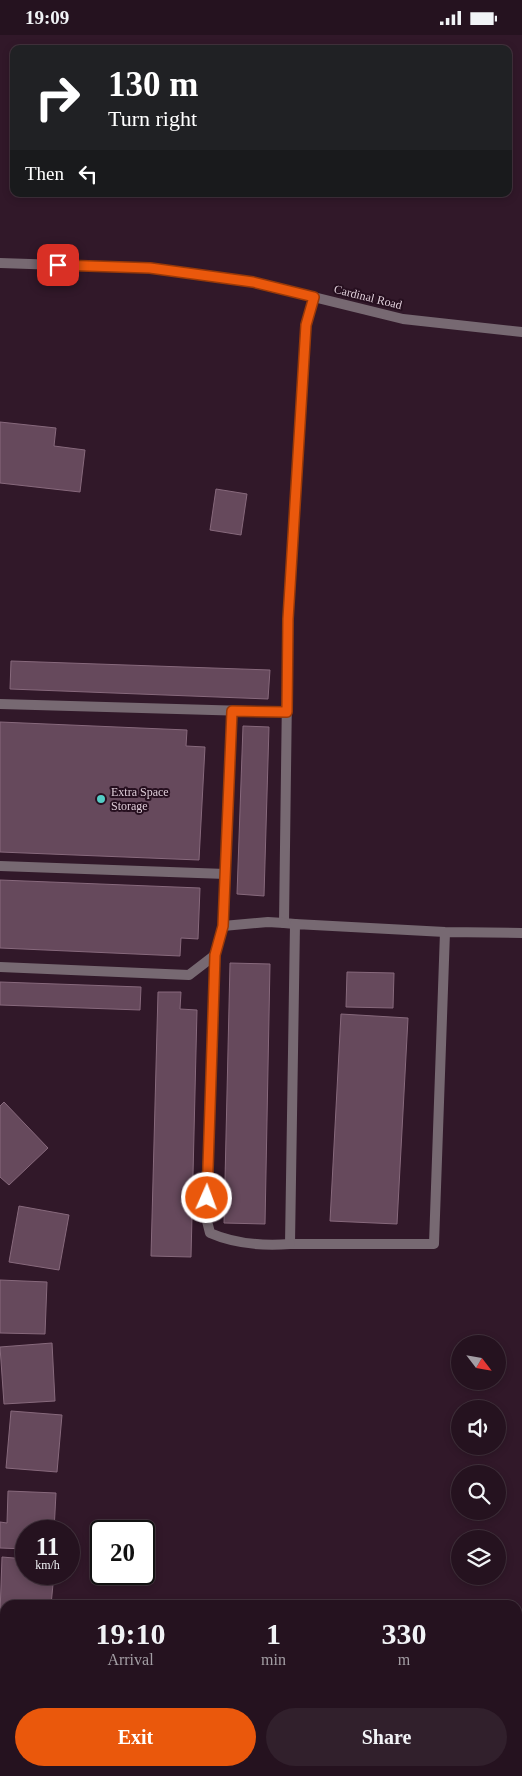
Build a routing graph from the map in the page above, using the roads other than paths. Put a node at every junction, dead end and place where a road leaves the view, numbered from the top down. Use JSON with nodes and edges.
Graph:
{"nodes":[{"id":1,"x":0,"y":263,"type":"edge"},
{"id":2,"x":314,"y":297,"type":"junction"},
{"id":3,"x":522,"y":332,"type":"edge"},
{"id":4,"x":0,"y":704,"type":"edge"},
{"id":5,"x":232,"y":711,"type":"junction"},
{"id":6,"x":287,"y":712,"type":"junction"},
{"id":7,"x":0,"y":866,"type":"edge"},
{"id":8,"x":226,"y":874,"type":"junction"},
{"id":9,"x":284,"y":923,"type":"junction"},
{"id":10,"x":295,"y":924,"type":"junction"},
{"id":11,"x":223,"y":926,"type":"junction"},
{"id":12,"x":445,"y":932,"type":"junction"},
{"id":13,"x":522,"y":933,"type":"edge"},
{"id":14,"x":215,"y":955,"type":"junction"},
{"id":15,"x":0,"y":967,"type":"edge"},
{"id":16,"x":290,"y":1244,"type":"junction"}],
"edges":[{"from":1,"to":2,"type":"street","name":"Cardinal Road"},
{"from":2,"to":3,"type":"street","name":"Cardinal Road"},
{"from":2,"to":6,"type":"street"},
{"from":4,"to":5,"type":"street"},
{"from":5,"to":6,"type":"street"},
{"from":5,"to":8,"type":"street"},
{"from":6,"to":9,"type":"street"},
{"from":7,"to":8,"type":"street"},
{"from":8,"to":11,"type":"street"},
{"from":9,"to":10,"type":"street"},
{"from":9,"to":11,"type":"street"},
{"from":10,"to":12,"type":"street"},
{"from":10,"to":16,"type":"street"},
{"from":11,"to":14,"type":"street"},
{"from":12,"to":13,"type":"street"},
{"from":12,"to":16,"type":"street"},
{"from":14,"to":15,"type":"street"},
{"from":14,"to":16,"type":"street"}]}
